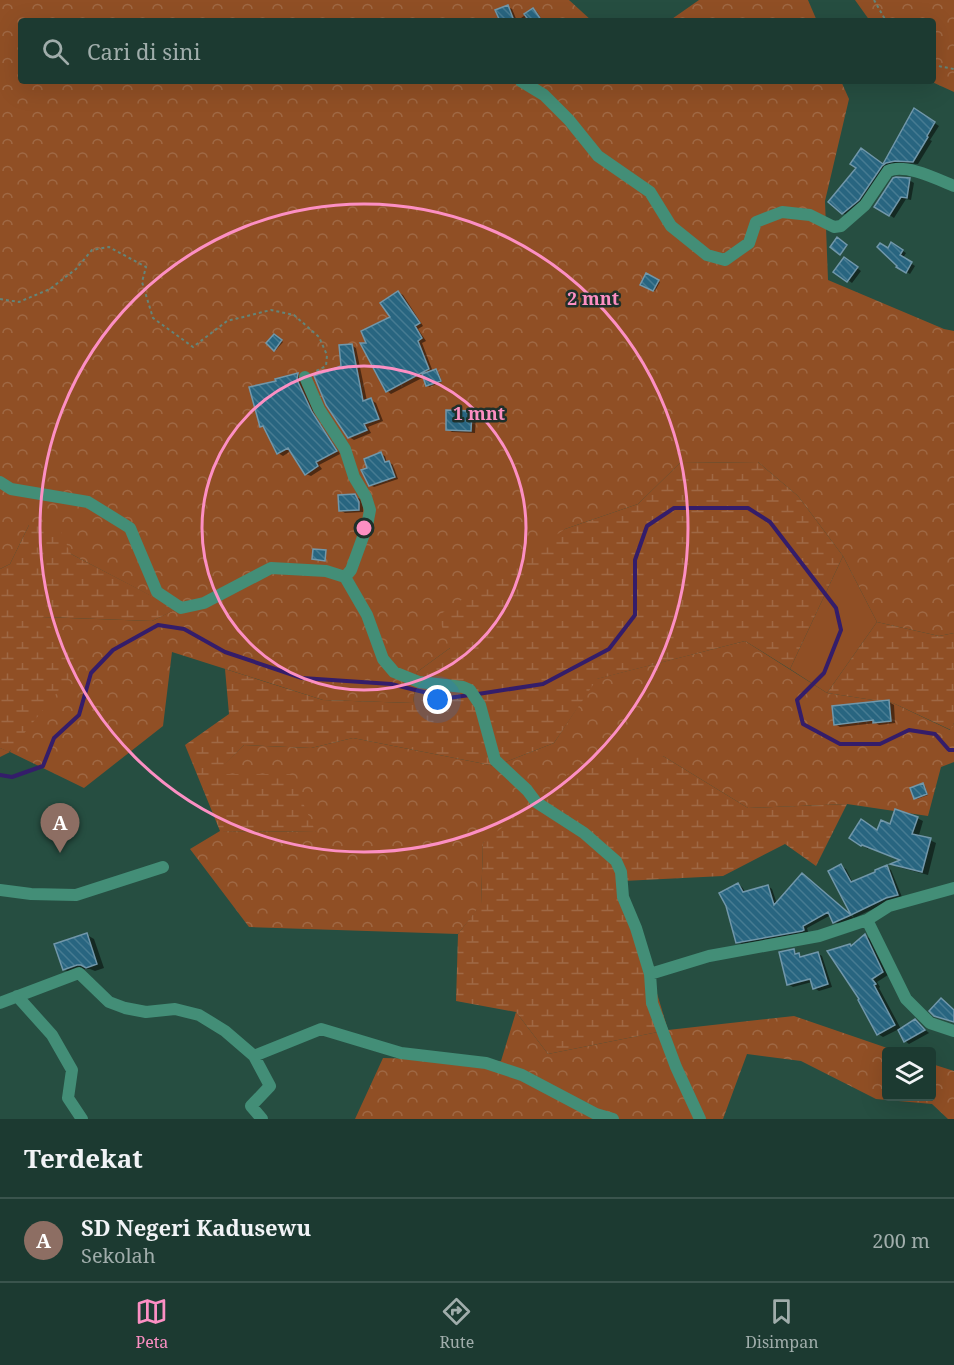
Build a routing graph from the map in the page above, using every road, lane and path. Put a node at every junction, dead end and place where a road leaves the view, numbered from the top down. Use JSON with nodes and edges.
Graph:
{"nodes":[{"id":1,"x":874,"y":0,"type":"edge"},
{"id":2,"x":884,"y":18,"type":"edge"},
{"id":3,"x":936,"y":65,"type":"edge"},
{"id":4,"x":954,"y":69,"type":"edge"},
{"id":5,"x":526,"y":84,"type":"edge"},
{"id":6,"x":954,"y":186,"type":"edge"},
{"id":7,"x":0,"y":299,"type":"edge"},
{"id":8,"x":305,"y":377,"type":"joint"},
{"id":9,"x":0,"y":482,"type":"edge"},
{"id":10,"x":345,"y":577,"type":"junction"},
{"id":11,"x":163,"y":867,"type":"dead end"},
{"id":12,"x":954,"y":888,"type":"edge"},
{"id":13,"x":0,"y":890,"type":"edge"},
{"id":14,"x":867,"y":920,"type":"junction"},
{"id":15,"x":650,"y":974,"type":"junction"},
{"id":16,"x":17,"y":996,"type":"junction"},
{"id":17,"x":0,"y":1003,"type":"edge"},
{"id":18,"x":954,"y":1030,"type":"edge"},
{"id":19,"x":254,"y":1056,"type":"junction"},
{"id":20,"x":82,"y":1119,"type":"edge"},
{"id":21,"x":262,"y":1119,"type":"edge"},
{"id":22,"x":613,"y":1119,"type":"edge"},
{"id":23,"x":700,"y":1119,"type":"edge"}],
"edges":[{"from":1,"to":2,"type":"path"},
{"from":3,"to":4,"type":"path"},
{"from":5,"to":6,"type":"street"},
{"from":7,"to":8,"type":"path"},
{"from":8,"to":10,"type":"street"},
{"from":9,"to":10,"type":"street"},
{"from":10,"to":15,"type":"street"},
{"from":11,"to":13,"type":"street"},
{"from":12,"to":14,"type":"street"},
{"from":14,"to":15,"type":"street"},
{"from":14,"to":18,"type":"street"},
{"from":15,"to":23,"type":"street"},
{"from":16,"to":17,"type":"street"},
{"from":16,"to":19,"type":"street"},
{"from":16,"to":20,"type":"street"},
{"from":19,"to":21,"type":"street"},
{"from":19,"to":22,"type":"street"}]}
